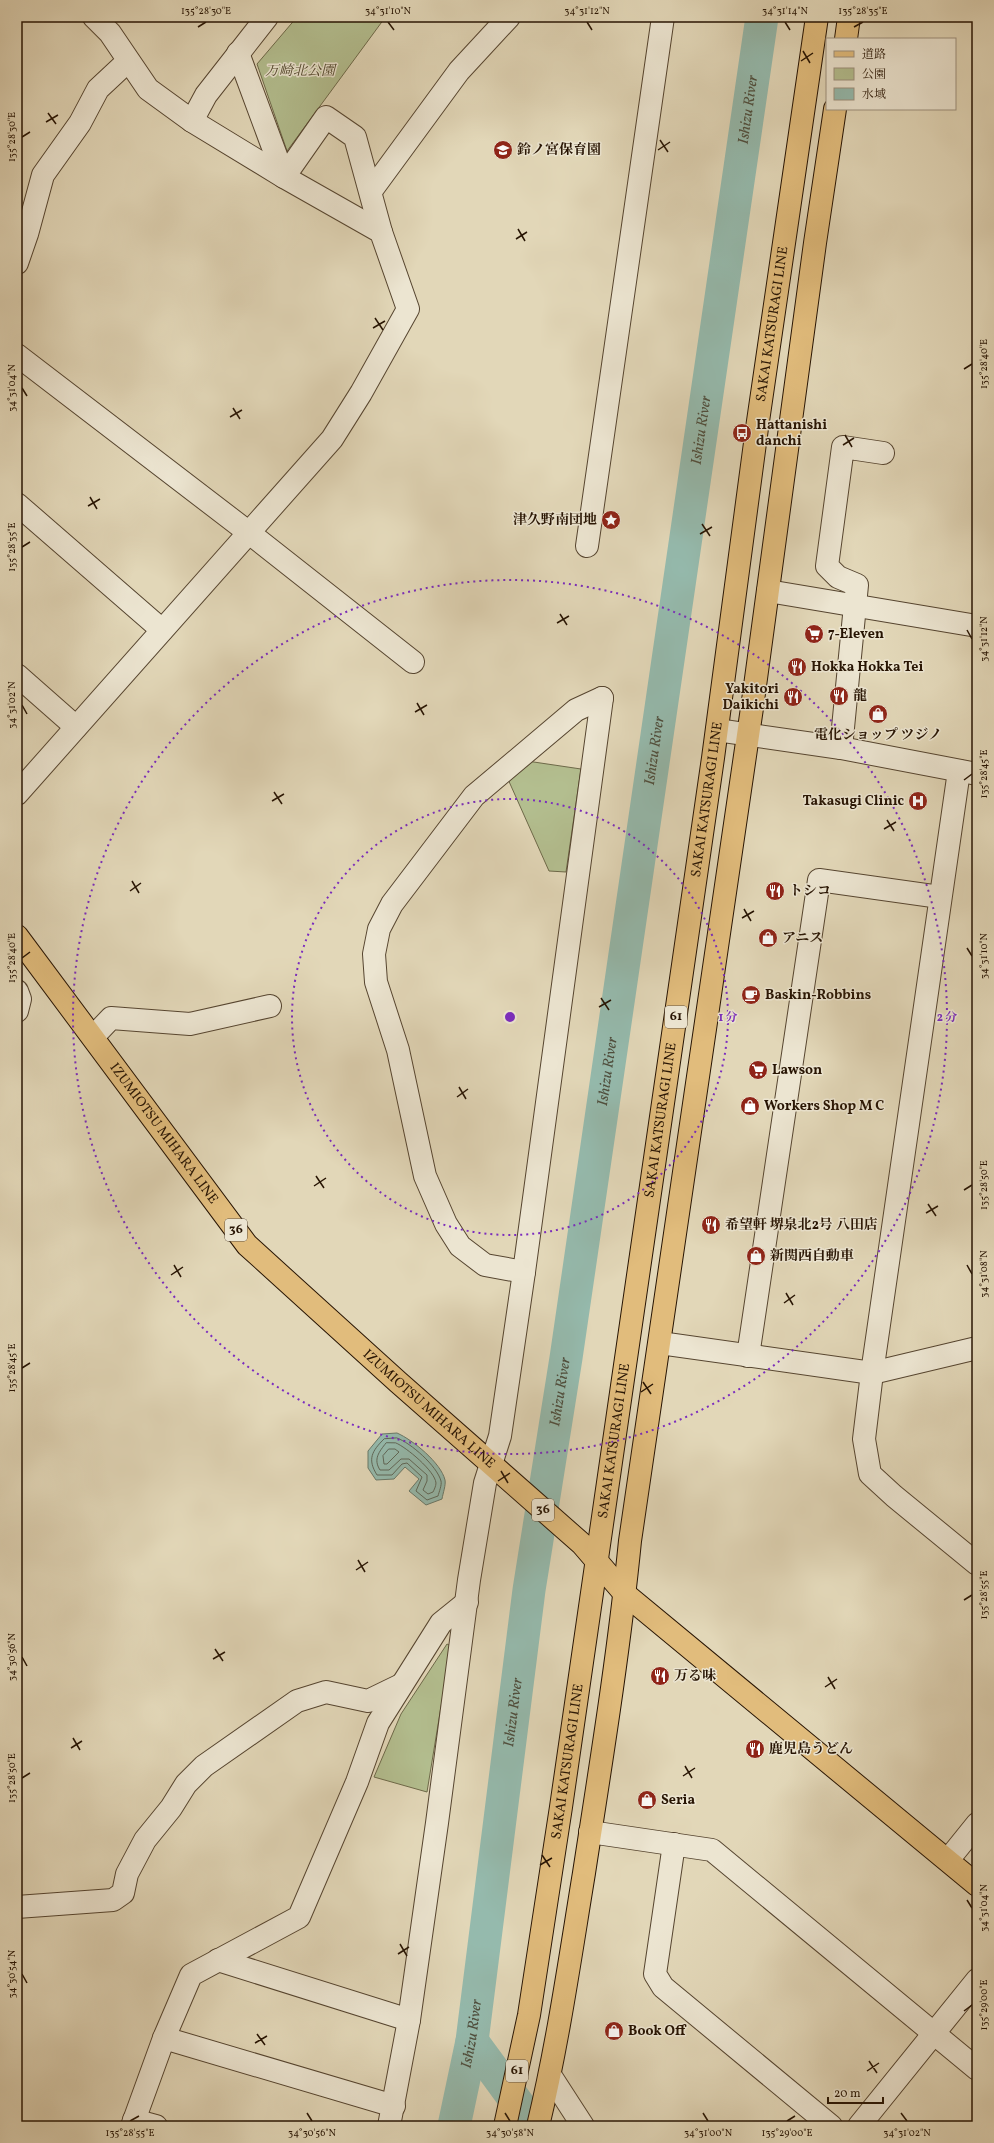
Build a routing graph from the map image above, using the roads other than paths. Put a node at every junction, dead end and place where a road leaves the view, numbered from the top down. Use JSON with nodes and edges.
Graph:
{"nodes":[{"id":1,"x":94,"y":17,"type":"edge"},
{"id":2,"x":267,"y":17,"type":"edge"},
{"id":3,"x":509,"y":17,"type":"edge"},
{"id":4,"x":663,"y":17,"type":"edge"},
{"id":5,"x":817,"y":17,"type":"edge"},
{"id":6,"x":849,"y":17,"type":"edge"},
{"id":7,"x":846,"y":38,"type":"edge"},
{"id":8,"x":238,"y":53,"type":"junction"},
{"id":9,"x":128,"y":61,"type":"junction"},
{"id":10,"x":835,"y":110,"type":"edge"},
{"id":11,"x":192,"y":121,"type":"junction"},
{"id":12,"x":284,"y":177,"type":"junction"},
{"id":13,"x":371,"y":191,"type":"junction"},
{"id":14,"x":381,"y":232,"type":"junction"},
{"id":15,"x":17,"y":263,"type":"edge"},
{"id":16,"x":17,"y":356,"type":"edge"},
{"id":17,"x":883,"y":453,"type":"dead end"},
{"id":18,"x":17,"y":504,"type":"edge"},
{"id":19,"x":248,"y":532,"type":"junction"},
{"id":20,"x":587,"y":546,"type":"dead end"},
{"id":21,"x":768,"y":591,"type":"junction"},
{"id":22,"x":856,"y":606,"type":"junction"},
{"id":23,"x":977,"y":626,"type":"edge"},
{"id":24,"x":162,"y":630,"type":"junction"},
{"id":25,"x":414,"y":662,"type":"dead end"},
{"id":26,"x":17,"y":675,"type":"edge"},
{"id":27,"x":76,"y":727,"type":"junction"},
{"id":28,"x":717,"y":730,"type":"junction"},
{"id":29,"x":748,"y":734,"type":"junction"},
{"id":30,"x":841,"y":748,"type":"junction"},
{"id":31,"x":968,"y":773,"type":"edge"},
{"id":32,"x":17,"y":794,"type":"edge"},
{"id":33,"x":940,"y":897,"type":"junction"},
{"id":34,"x":17,"y":936,"type":"edge"},
{"id":35,"x":17,"y":991,"type":"edge"},
{"id":36,"x":270,"y":1006,"type":"dead end"},
{"id":37,"x":17,"y":1011,"type":"edge"},
{"id":38,"x":93,"y":1037,"type":"junction"},
{"id":39,"x":524,"y":1272,"type":"junction"},
{"id":40,"x":660,"y":1343,"type":"junction"},
{"id":41,"x":977,"y":1348,"type":"edge"},
{"id":42,"x":748,"y":1356,"type":"junction"},
{"id":43,"x":872,"y":1373,"type":"junction"},
{"id":44,"x":490,"y":1464,"type":"junction"},
{"id":45,"x":597,"y":1560,"type":"junction"},
{"id":46,"x":977,"y":1564,"type":"edge"},
{"id":47,"x":625,"y":1594,"type":"junction"},
{"id":48,"x":468,"y":1602,"type":"junction"},
{"id":49,"x":403,"y":1684,"type":"junction"},
{"id":50,"x":977,"y":1824,"type":"edge"},
{"id":51,"x":590,"y":1832,"type":"junction"},
{"id":52,"x":674,"y":1844,"type":"junction"},
{"id":53,"x":948,"y":1860,"type":"junction"},
{"id":54,"x":977,"y":1884,"type":"edge"},
{"id":55,"x":17,"y":1907,"type":"edge"},
{"id":56,"x":218,"y":1960,"type":"junction"},
{"id":57,"x":977,"y":1980,"type":"edge"},
{"id":58,"x":409,"y":2020,"type":"junction"},
{"id":59,"x":933,"y":2033,"type":"junction"},
{"id":60,"x":164,"y":2038,"type":"junction"},
{"id":61,"x":977,"y":2069,"type":"edge"},
{"id":62,"x":549,"y":2081,"type":"junction"},
{"id":63,"x":391,"y":2116,"type":"edge"},
{"id":64,"x":133,"y":2123,"type":"edge"},
{"id":65,"x":156,"y":2126,"type":"edge"},
{"id":66,"x":505,"y":2126,"type":"edge"},
{"id":67,"x":538,"y":2126,"type":"edge"},
{"id":68,"x":583,"y":2126,"type":"edge"},
{"id":69,"x":831,"y":2126,"type":"edge"},
{"id":70,"x":859,"y":2126,"type":"edge"}],
"edges":[{"from":1,"to":9,"type":"street"},
{"from":2,"to":8,"type":"street"},
{"from":3,"to":13,"type":"street"},
{"from":4,"to":20,"type":"street"},
{"from":5,"to":28,"type":"main road","name":"SAKAI KATSURAGI LINE","number":"61"},
{"from":6,"to":7,"type":"main road"},
{"from":8,"to":11,"type":"street"},
{"from":8,"to":12,"type":"street"},
{"from":9,"to":11,"type":"street"},
{"from":9,"to":15,"type":"street"},
{"from":10,"to":21,"type":"main road","number":"61"},
{"from":11,"to":12,"type":"street"},
{"from":12,"to":13,"type":"street"},
{"from":12,"to":14,"type":"street"},
{"from":13,"to":14,"type":"street"},
{"from":14,"to":19,"type":"street"},
{"from":16,"to":19,"type":"street"},
{"from":17,"to":22,"type":"street"},
{"from":18,"to":24,"type":"street"},
{"from":19,"to":24,"type":"street"},
{"from":19,"to":25,"type":"street"},
{"from":21,"to":22,"type":"street"},
{"from":21,"to":29,"type":"main road","number":"61"},
{"from":22,"to":23,"type":"street"},
{"from":22,"to":30,"type":"street"},
{"from":24,"to":27,"type":"street"},
{"from":26,"to":27,"type":"street"},
{"from":27,"to":32,"type":"street"},
{"from":28,"to":29,"type":"street"},
{"from":28,"to":45,"type":"main road","name":"SAKAI KATSURAGI LINE","number":"61"},
{"from":29,"to":30,"type":"street"},
{"from":29,"to":40,"type":"main road","number":"61"},
{"from":30,"to":31,"type":"street"},
{"from":31,"to":33,"type":"street"},
{"from":33,"to":42,"type":"street"},
{"from":33,"to":43,"type":"street"},
{"from":34,"to":38,"type":"main road","name":"IZUMIOTSU MIHARA LINE","number":"36"},
{"from":35,"to":37,"type":"street"},
{"from":36,"to":38,"type":"street"},
{"from":38,"to":44,"type":"main road","name":"IZUMIOTSU MIHARA LINE","number":"36"},
{"from":39,"to":39,"type":"street"},
{"from":39,"to":44,"type":"street"},
{"from":40,"to":42,"type":"street"},
{"from":40,"to":47,"type":"main road","number":"61"},
{"from":41,"to":43,"type":"street"},
{"from":42,"to":43,"type":"street"},
{"from":43,"to":46,"type":"street"},
{"from":44,"to":45,"type":"main road","name":"IZUMIOTSU MIHARA LINE","number":"36"},
{"from":44,"to":48,"type":"street"},
{"from":45,"to":47,"type":"main road","name":"IZUMIOTSU MIHARA LINE","number":"36"},
{"from":45,"to":66,"type":"main road","name":"SAKAI KATSURAGI LINE","number":"61"},
{"from":47,"to":51,"type":"main road","number":"61"},
{"from":47,"to":53,"type":"main road","name":"IZUMIOTSU MIHARA LINE","number":"36"},
{"from":48,"to":49,"type":"street"},
{"from":48,"to":58,"type":"street"},
{"from":49,"to":55,"type":"street"},
{"from":49,"to":56,"type":"street"},
{"from":50,"to":53,"type":"street"},
{"from":51,"to":52,"type":"street"},
{"from":51,"to":62,"type":"main road","number":"61"},
{"from":52,"to":59,"type":"street"},
{"from":52,"to":69,"type":"street"},
{"from":53,"to":54,"type":"main road","name":"IZUMIOTSU MIHARA LINE","number":"36"},
{"from":56,"to":58,"type":"street"},
{"from":56,"to":60,"type":"street"},
{"from":57,"to":59,"type":"street"},
{"from":58,"to":63,"type":"street"},
{"from":59,"to":61,"type":"street"},
{"from":59,"to":70,"type":"street"},
{"from":60,"to":63,"type":"street"},
{"from":60,"to":64,"type":"street"},
{"from":62,"to":67,"type":"main road","number":"61"},
{"from":62,"to":68,"type":"street"},
{"from":64,"to":65,"type":"street"}]}
